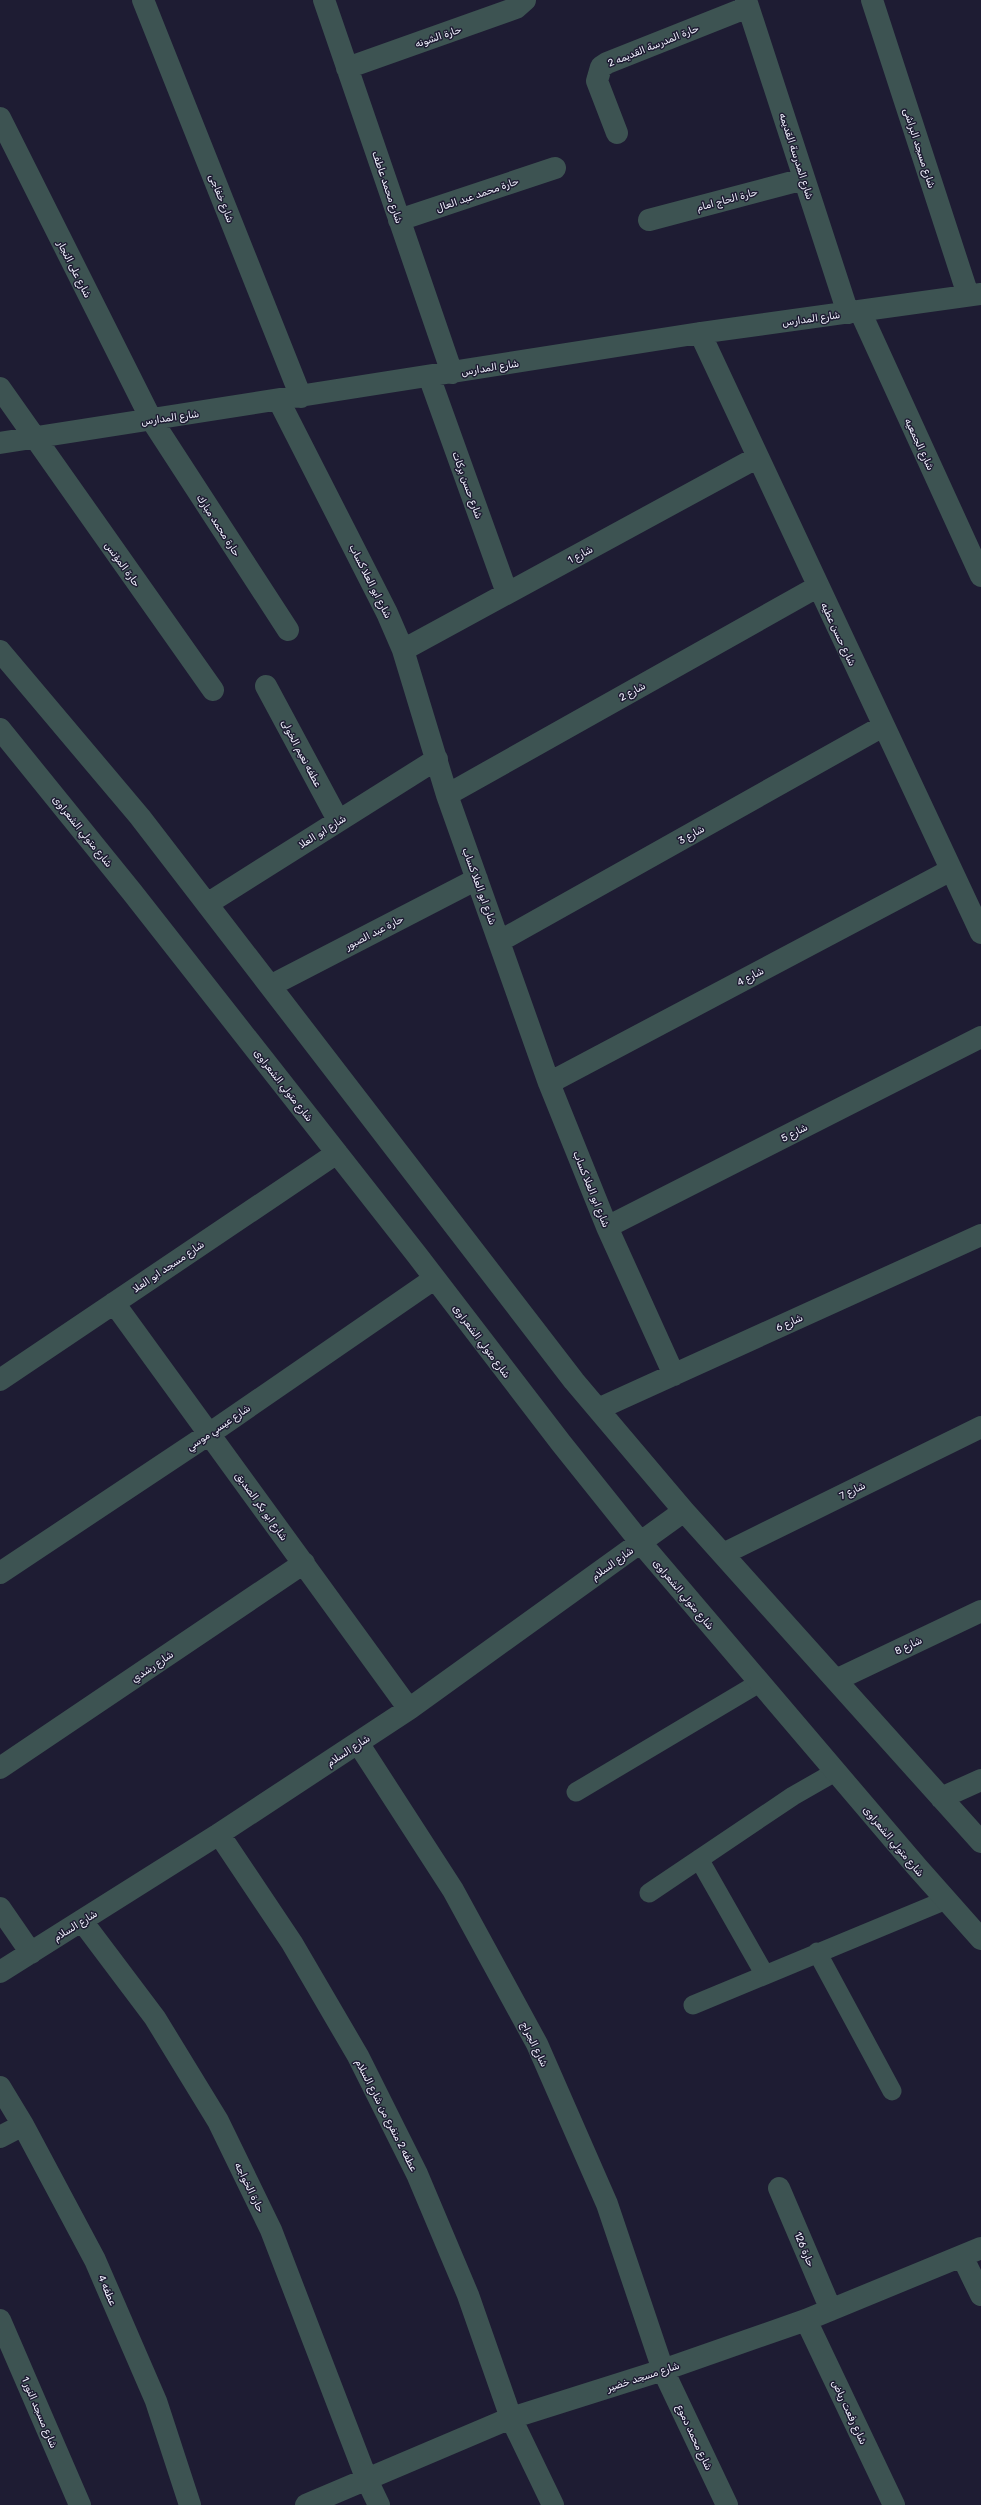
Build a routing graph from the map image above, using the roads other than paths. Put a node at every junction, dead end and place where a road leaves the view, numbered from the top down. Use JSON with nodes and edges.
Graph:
{"nodes":[{"id":1,"x":143,"y":0,"type":"edge"},
{"id":2,"x":324,"y":0,"type":"edge"},
{"id":3,"x":525,"y":0,"type":"edge"},
{"id":4,"x":872,"y":0,"type":"edge"},
{"id":5,"x":747,"y":4,"type":"edge"},
{"id":6,"x":347,"y":68,"type":"junction"},
{"id":7,"x":0,"y":118,"type":"edge"},
{"id":8,"x":617,"y":133,"type":"dead end"},
{"id":9,"x":555,"y":168,"type":"dead end"},
{"id":10,"x":804,"y":179,"type":"junction"},
{"id":11,"x":399,"y":220,"type":"junction"},
{"id":12,"x":649,"y":220,"type":"dead end"},
{"id":13,"x":975,"y":294,"type":"edge"},
{"id":14,"x":854,"y":312,"type":"junction"},
{"id":15,"x":700,"y":333,"type":"junction"},
{"id":16,"x":452,"y":373,"type":"junction"},
{"id":17,"x":429,"y":376,"type":"junction"},
{"id":18,"x":0,"y":388,"type":"edge"},
{"id":19,"x":300,"y":396,"type":"junction"},
{"id":20,"x":279,"y":401,"type":"junction"},
{"id":21,"x":151,"y":419,"type":"junction"},
{"id":22,"x":33,"y":438,"type":"junction"},
{"id":23,"x":0,"y":443,"type":"edge"},
{"id":24,"x":758,"y":457,"type":"junction"},
{"id":25,"x":981,"y":576,"type":"edge"},
{"id":26,"x":817,"y":586,"type":"junction"},
{"id":27,"x":507,"y":593,"type":"junction"},
{"id":28,"x":288,"y":630,"type":"dead end"},
{"id":29,"x":403,"y":650,"type":"junction"},
{"id":30,"x":0,"y":651,"type":"edge"},
{"id":31,"x":266,"y":686,"type":"dead end"},
{"id":32,"x":213,"y":690,"type":"dead end"},
{"id":33,"x":883,"y":726,"type":"junction"},
{"id":34,"x":0,"y":729,"type":"edge"},
{"id":35,"x":436,"y":759,"type":"junction"},
{"id":36,"x":447,"y":795,"type":"junction"},
{"id":37,"x":338,"y":820,"type":"junction"},
{"id":38,"x":951,"y":870,"type":"junction"},
{"id":39,"x":477,"y":879,"type":"junction"},
{"id":40,"x":207,"y":904,"type":"junction"},
{"id":41,"x":981,"y":933,"type":"edge"},
{"id":42,"x":500,"y":942,"type":"junction"},
{"id":43,"x":270,"y":986,"type":"junction"},
{"id":44,"x":981,"y":1037,"type":"edge"},
{"id":45,"x":549,"y":1083,"type":"junction"},
{"id":46,"x":337,"y":1152,"type":"junction"},
{"id":47,"x":607,"y":1227,"type":"junction"},
{"id":48,"x":981,"y":1235,"type":"edge"},
{"id":49,"x":434,"y":1278,"type":"junction"},
{"id":50,"x":114,"y":1303,"type":"junction"},
{"id":51,"x":674,"y":1375,"type":"junction"},
{"id":52,"x":0,"y":1380,"type":"edge"},
{"id":53,"x":598,"y":1409,"type":"junction"},
{"id":54,"x":981,"y":1427,"type":"edge"},
{"id":55,"x":209,"y":1434,"type":"junction"},
{"id":56,"x":684,"y":1511,"type":"junction"},
{"id":57,"x":641,"y":1542,"type":"junction"},
{"id":58,"x":723,"y":1554,"type":"junction"},
{"id":59,"x":304,"y":1563,"type":"junction"},
{"id":60,"x":0,"y":1573,"type":"edge"},
{"id":61,"x":981,"y":1611,"type":"edge"},
{"id":62,"x":836,"y":1680,"type":"junction"},
{"id":63,"x":760,"y":1683,"type":"junction"},
{"id":64,"x":409,"y":1709,"type":"junction"},
{"id":65,"x":358,"y":1743,"type":"junction"},
{"id":66,"x":0,"y":1768,"type":"edge"},
{"id":67,"x":835,"y":1772,"type":"junction"},
{"id":68,"x":981,"y":1780,"type":"edge"},
{"id":69,"x":576,"y":1792,"type":"dead end"},
{"id":70,"x":941,"y":1798,"type":"junction"},
{"id":71,"x":219,"y":1834,"type":"junction"},
{"id":72,"x":981,"y":1842,"type":"edge"},
{"id":73,"x":699,"y":1859,"type":"junction"},
{"id":74,"x":648,"y":1892,"type":"dead end"},
{"id":75,"x":946,"y":1900,"type":"junction"},
{"id":76,"x":0,"y":1908,"type":"edge"},
{"id":77,"x":82,"y":1921,"type":"junction"},
{"id":78,"x":981,"y":1939,"type":"edge"},
{"id":79,"x":818,"y":1952,"type":"junction"},
{"id":80,"x":31,"y":1953,"type":"junction"},
{"id":81,"x":0,"y":1972,"type":"edge"},
{"id":82,"x":765,"y":1975,"type":"junction"},
{"id":83,"x":693,"y":2005,"type":"dead end"},
{"id":84,"x":0,"y":2087,"type":"edge"},
{"id":85,"x":892,"y":2091,"type":"dead end"},
{"id":86,"x":23,"y":2125,"type":"junction"},
{"id":87,"x":0,"y":2137,"type":"edge"},
{"id":88,"x":779,"y":2188,"type":"dead end"},
{"id":89,"x":971,"y":2252,"type":"edge"},
{"id":90,"x":981,"y":2295,"type":"edge"},
{"id":91,"x":831,"y":2310,"type":"junction"},
{"id":92,"x":0,"y":2320,"type":"edge"},
{"id":93,"x":806,"y":2320,"type":"junction"},
{"id":94,"x":663,"y":2370,"type":"junction"},
{"id":95,"x":511,"y":2418,"type":"junction"},
{"id":96,"x":367,"y":2480,"type":"junction"},
{"id":97,"x":80,"y":2505,"type":"edge"},
{"id":98,"x":190,"y":2505,"type":"edge"},
{"id":99,"x":306,"y":2505,"type":"edge"},
{"id":100,"x":379,"y":2505,"type":"edge"},
{"id":101,"x":553,"y":2505,"type":"edge"},
{"id":102,"x":727,"y":2505,"type":"edge"},
{"id":103,"x":894,"y":2505,"type":"edge"}],
"edges":[{"from":1,"to":19,"type":"street","name":"شارع خفاجى"},
{"from":2,"to":6,"type":"street","name":"شارع محمد عاطف"},
{"from":3,"to":6,"type":"street","name":"حارة الشونه"},
{"from":4,"to":13,"type":"street","name":"شارع مسجد البراشى"},
{"from":5,"to":8,"type":"street","name":"حارة المدرسة القديمه 2"},
{"from":5,"to":10,"type":"street","name":"شارع المدرسة القديمه"},
{"from":6,"to":11,"type":"street","name":"شارع محمد عاطف"},
{"from":7,"to":21,"type":"street","name":"شارع على النجار"},
{"from":9,"to":11,"type":"street","name":"حارة محمد عبد العال"},
{"from":10,"to":12,"type":"street","name":"حارة الحاج امام"},
{"from":10,"to":14,"type":"street","name":"شارع المدرسة القديمه"},
{"from":11,"to":16,"type":"street","name":"شارع محمد عاطف"},
{"from":13,"to":14,"type":"street","name":"شارع المدارس"},
{"from":14,"to":15,"type":"street","name":"شارع المدارس"},
{"from":14,"to":25,"type":"street","name":"شارع الجمعيه"},
{"from":15,"to":16,"type":"street","name":"شارع المدارس"},
{"from":15,"to":24,"type":"street","name":"شارع حسن عطيه"},
{"from":16,"to":17,"type":"street","name":"شارع المدارس"},
{"from":17,"to":19,"type":"street","name":"شارع المدارس"},
{"from":17,"to":27,"type":"street","name":"شارع حسن بركات"},
{"from":18,"to":22,"type":"street","name":"حارة المؤنس"},
{"from":19,"to":20,"type":"street","name":"شارع المدارس"},
{"from":20,"to":21,"type":"street","name":"شارع المدارس"},
{"from":20,"to":29,"type":"street","name":"شارع ابو العلا كساب"},
{"from":21,"to":22,"type":"street","name":"شارع المدارس"},
{"from":21,"to":28,"type":"street","name":"حارة محمد مبارك"},
{"from":22,"to":23,"type":"street","name":"شارع المدارس"},
{"from":22,"to":32,"type":"street","name":"حارة المؤنس"},
{"from":24,"to":26,"type":"street","name":"شارع حسن عطيه"},
{"from":24,"to":27,"type":"street","name":"شارع 1"},
{"from":26,"to":33,"type":"street","name":"شارع حسن عطيه"},
{"from":26,"to":36,"type":"street","name":"شارع 2"},
{"from":27,"to":29,"type":"street","name":"شارع 1"},
{"from":29,"to":35,"type":"street","name":"شارع ابو العلا كساب"},
{"from":30,"to":40,"type":"street"},
{"from":31,"to":37,"type":"street","name":"عطفه نعيم الخولى"},
{"from":33,"to":38,"type":"street","name":"شارع حسن عطيه"},
{"from":33,"to":42,"type":"street","name":"شارع 3"},
{"from":34,"to":46,"type":"street","name":"شارع متولي الشعراوى"},
{"from":35,"to":36,"type":"street","name":"شارع ابو العلا كساب"},
{"from":35,"to":37,"type":"street","name":"شارع ابو العلا"},
{"from":36,"to":39,"type":"street","name":"شارع ابو العلا كساب"},
{"from":37,"to":40,"type":"street","name":"شارع ابو العلا"},
{"from":38,"to":41,"type":"street","name":"شارع حسن عطيه"},
{"from":38,"to":45,"type":"street","name":"شارع 4"},
{"from":39,"to":42,"type":"street","name":"شارع ابو العلا كساب"},
{"from":39,"to":43,"type":"street","name":"حارة عبد الصبور"},
{"from":40,"to":43,"type":"street"},
{"from":42,"to":45,"type":"street","name":"شارع ابو العلا كساب"},
{"from":43,"to":53,"type":"street"},
{"from":44,"to":47,"type":"street","name":"شارع 5"},
{"from":45,"to":47,"type":"street","name":"شارع ابو العلا كساب"},
{"from":46,"to":49,"type":"street","name":"شارع متولي الشعراوى"},
{"from":46,"to":50,"type":"street","name":"شارع مسجد ابو العلا"},
{"from":47,"to":51,"type":"street","name":"شارع ابو العلا كساب"},
{"from":48,"to":51,"type":"street","name":"شارع 6"},
{"from":49,"to":55,"type":"street","name":"شارع عيسي موسي"},
{"from":49,"to":57,"type":"street","name":"شارع متولي الشعراوى"},
{"from":50,"to":52,"type":"street","name":"شارع مسجد ابو العلا"},
{"from":50,"to":55,"type":"street","name":"شارع ابو بكر الصديق"},
{"from":51,"to":53,"type":"street","name":"شارع 6"},
{"from":53,"to":56,"type":"street"},
{"from":54,"to":58,"type":"street","name":"شارع 7"},
{"from":55,"to":59,"type":"street","name":"شارع ابو بكر الصديق"},
{"from":55,"to":60,"type":"street","name":"شارع عيسي موسي"},
{"from":56,"to":57,"type":"street","name":"شارع السلام"},
{"from":56,"to":58,"type":"street"},
{"from":57,"to":63,"type":"street","name":"شارع متولي الشعراوى"},
{"from":57,"to":64,"type":"street","name":"شارع السلام"},
{"from":58,"to":62,"type":"street"},
{"from":59,"to":64,"type":"street","name":"شارع ابو بكر الصديق"},
{"from":59,"to":66,"type":"street","name":"شارع رشدي"},
{"from":61,"to":62,"type":"street","name":"شارع 8"},
{"from":62,"to":70,"type":"street"},
{"from":63,"to":67,"type":"street","name":"شارع متولي الشعراوى"},
{"from":63,"to":69,"type":"lane"},
{"from":64,"to":65,"type":"street","name":"شارع السلام"},
{"from":65,"to":71,"type":"street","name":"شارع السلام"},
{"from":65,"to":94,"type":"street","name":"شارع الجراج"},
{"from":67,"to":73,"type":"lane"},
{"from":67,"to":75,"type":"street","name":"شارع متولي الشعراوى"},
{"from":68,"to":70,"type":"street"},
{"from":70,"to":72,"type":"street"},
{"from":71,"to":77,"type":"street","name":"شارع السلام"},
{"from":71,"to":95,"type":"street","name":"عطفه 2 منفرع من شارع السلام"},
{"from":73,"to":74,"type":"lane"},
{"from":73,"to":82,"type":"lane"},
{"from":75,"to":78,"type":"street","name":"شارع متولي الشعراوى"},
{"from":75,"to":79,"type":"lane"},
{"from":76,"to":80,"type":"street"},
{"from":77,"to":80,"type":"street","name":"شارع السلام"},
{"from":77,"to":96,"type":"street","name":"حارة الخواجه"},
{"from":79,"to":82,"type":"lane"},
{"from":79,"to":85,"type":"lane"},
{"from":80,"to":81,"type":"street","name":"شارع السلام"},
{"from":82,"to":83,"type":"lane"},
{"from":84,"to":86,"type":"street","name":"عطفه 4"},
{"from":86,"to":87,"type":"street"},
{"from":86,"to":98,"type":"street","name":"عطفه 4"},
{"from":88,"to":91,"type":"street","name":"حارة 126"},
{"from":89,"to":90,"type":"street"},
{"from":89,"to":91,"type":"street","name":"شارع مسجد خضير"},
{"from":91,"to":93,"type":"street","name":"شارع مسجد خضير"},
{"from":92,"to":97,"type":"street","name":"شارع مسجد النور 1"},
{"from":93,"to":94,"type":"street","name":"شارع مسجد خضير"},
{"from":93,"to":103,"type":"street","name":"شارع رفعت رياض"},
{"from":94,"to":95,"type":"street","name":"شارع مسجد خضير"},
{"from":94,"to":102,"type":"street","name":"شارع محمد دموع"},
{"from":95,"to":96,"type":"street","name":"شارع مسجد خضير"},
{"from":95,"to":101,"type":"street","name":"عطفه 2 منفرع من شارع السلام"},
{"from":96,"to":99,"type":"street","name":"شارع مسجد خضير"},
{"from":96,"to":100,"type":"street","name":"حارة الخواجه"}]}
